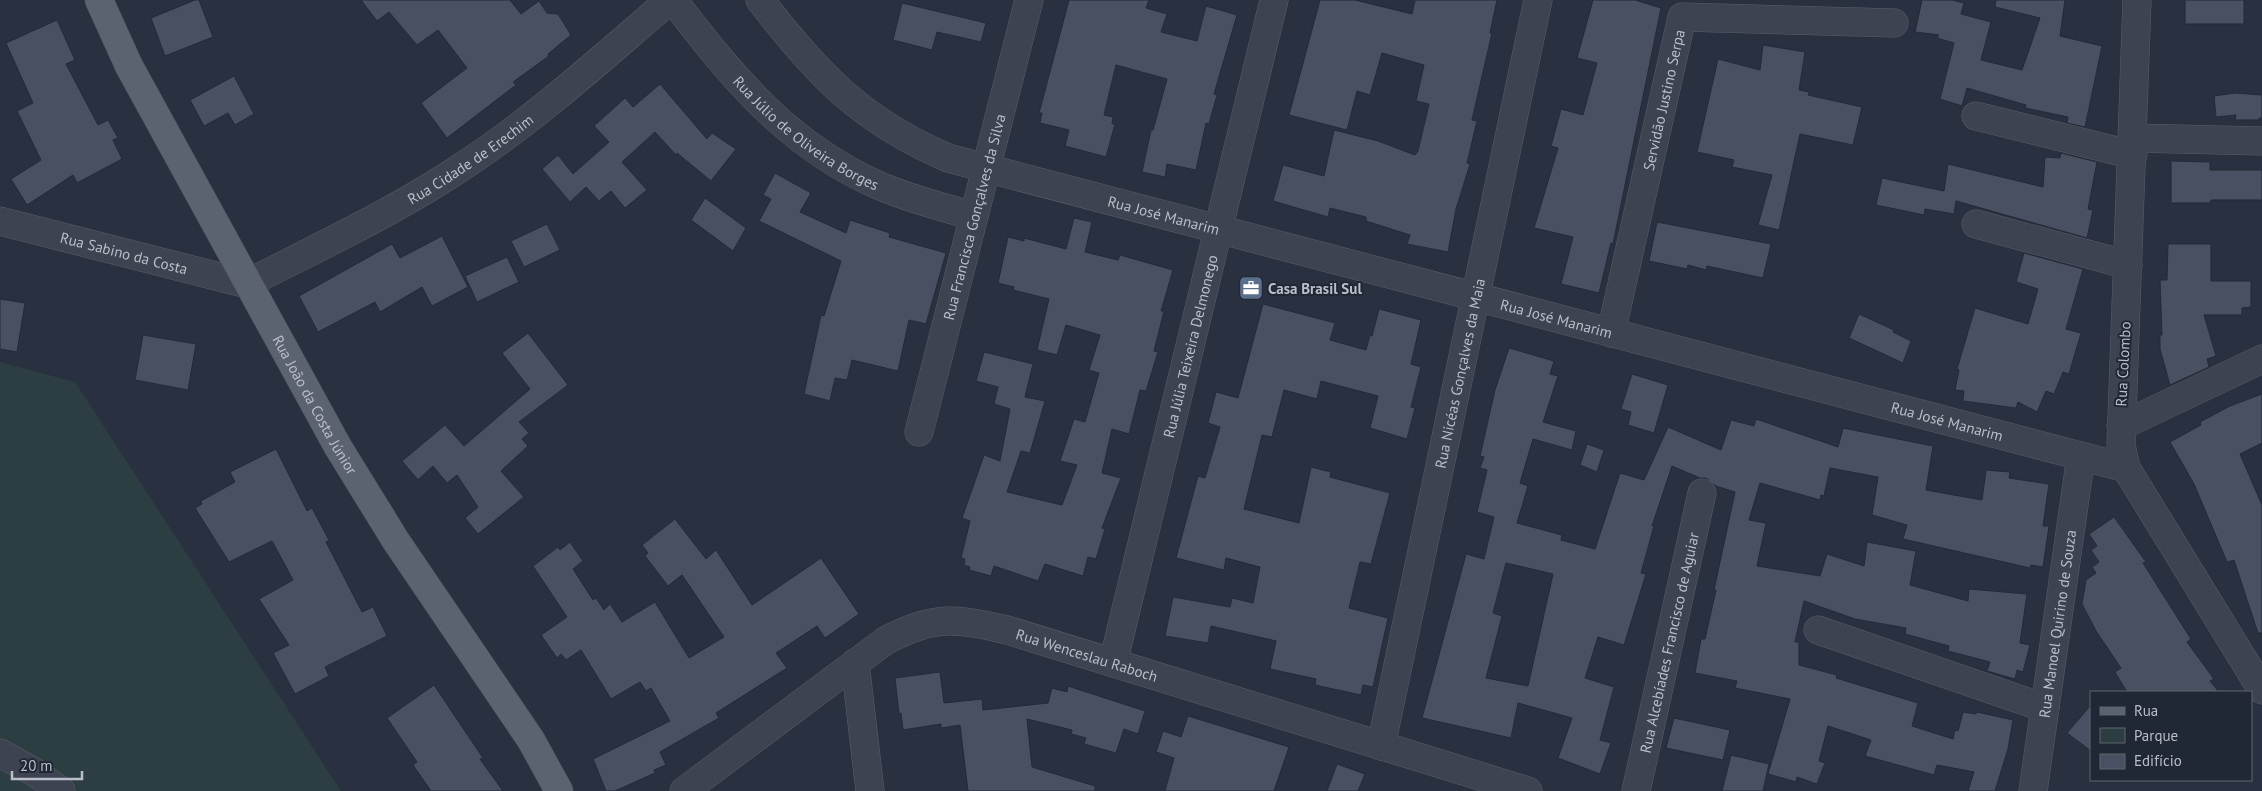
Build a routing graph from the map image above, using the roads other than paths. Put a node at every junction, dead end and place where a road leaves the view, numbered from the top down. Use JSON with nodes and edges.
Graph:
{"nodes":[{"id":1,"x":99,"y":0,"type":"edge"},
{"id":2,"x":672,"y":0,"type":"edge"},
{"id":3,"x":1029,"y":0,"type":"edge"},
{"id":4,"x":1274,"y":0,"type":"edge"},
{"id":5,"x":1538,"y":0,"type":"edge"},
{"id":6,"x":765,"y":2,"type":"edge"},
{"id":7,"x":2140,"y":7,"type":"edge"},
{"id":8,"x":1894,"y":23,"type":"dead end"},
{"id":9,"x":1976,"y":116,"type":"dead end"},
{"id":10,"x":2262,"y":141,"type":"edge"},
{"id":11,"x":2133,"y":147,"type":"junction"},
{"id":12,"x":986,"y":169,"type":"junction"},
{"id":13,"x":974,"y":216,"type":"junction"},
{"id":14,"x":0,"y":221,"type":"edge"},
{"id":15,"x":1976,"y":224,"type":"dead end"},
{"id":16,"x":1218,"y":230,"type":"junction"},
{"id":17,"x":2128,"y":264,"type":"junction"},
{"id":18,"x":246,"y":284,"type":"junction"},
{"id":19,"x":1475,"y":297,"type":"junction"},
{"id":20,"x":1611,"y":333,"type":"junction"},
{"id":21,"x":2262,"y":359,"type":"edge"},
{"id":22,"x":2121,"y":426,"type":"junction"},
{"id":23,"x":919,"y":432,"type":"dead end"},
{"id":24,"x":2081,"y":456,"type":"junction"},
{"id":25,"x":2126,"y":468,"type":"junction"},
{"id":26,"x":1702,"y":493,"type":"dead end"},
{"id":27,"x":1818,"y":630,"type":"dead end"},
{"id":28,"x":855,"y":663,"type":"junction"},
{"id":29,"x":1113,"y":663,"type":"junction"},
{"id":30,"x":2262,"y":690,"type":"edge"},
{"id":31,"x":2045,"y":708,"type":"junction"},
{"id":32,"x":1381,"y":746,"type":"junction"},
{"id":33,"x":0,"y":753,"type":"edge"},
{"id":34,"x":61,"y":791,"type":"edge"},
{"id":35,"x":560,"y":791,"type":"edge"},
{"id":36,"x":684,"y":791,"type":"edge"},
{"id":37,"x":870,"y":791,"type":"edge"},
{"id":38,"x":1528,"y":791,"type":"edge"},
{"id":39,"x":1636,"y":791,"type":"edge"},
{"id":40,"x":2033,"y":791,"type":"edge"}],
"edges":[{"from":1,"to":18,"type":"main road","name":"Rua João da Costa Júnior"},
{"from":2,"to":13,"type":"street","name":"Rua Júlio de Oliveira Borges"},
{"from":2,"to":18,"type":"street","name":"Rua Cidade de Erechim"},
{"from":3,"to":12,"type":"street","name":"Rua Francisca Gonçalves da Silva"},
{"from":4,"to":16,"type":"street","name":"Rua Júlia Teixeira Delmonego"},
{"from":5,"to":19,"type":"street","name":"Rua Nicéas Gonçalves da Maia"},
{"from":6,"to":12,"type":"street"},
{"from":7,"to":11,"type":"street","name":"Rua Colombo"},
{"from":8,"to":20,"type":"street","name":"Servidão Justino Serpa"},
{"from":9,"to":11,"type":"street"},
{"from":10,"to":11,"type":"street"},
{"from":11,"to":17,"type":"street","name":"Rua Colombo"},
{"from":12,"to":13,"type":"street","name":"Rua Francisca Gonçalves da Silva"},
{"from":12,"to":16,"type":"street","name":"Rua José Manarim"},
{"from":13,"to":23,"type":"street","name":"Rua Francisca Gonçalves da Silva"},
{"from":14,"to":18,"type":"street","name":"Rua Sabino da Costa"},
{"from":15,"to":17,"type":"street"},
{"from":16,"to":19,"type":"street","name":"Rua José Manarim"},
{"from":16,"to":29,"type":"street","name":"Rua Júlia Teixeira Delmonego"},
{"from":17,"to":22,"type":"street","name":"Rua Colombo"},
{"from":18,"to":35,"type":"main road","name":"Rua João da Costa Júnior"},
{"from":19,"to":20,"type":"street","name":"Rua José Manarim"},
{"from":19,"to":32,"type":"street","name":"Rua Nicéas Gonçalves da Maia"},
{"from":20,"to":24,"type":"street","name":"Rua José Manarim"},
{"from":21,"to":22,"type":"street"},
{"from":22,"to":25,"type":"street","name":"Rua Colombo"},
{"from":24,"to":25,"type":"street","name":"Rua José Manarim"},
{"from":24,"to":31,"type":"street","name":"Rua Manoel Quirino de Souza"},
{"from":25,"to":30,"type":"street","name":"Rua Colombo"},
{"from":26,"to":39,"type":"street","name":"Rua Alcebíades Francisco de Aguiar"},
{"from":27,"to":31,"type":"street"},
{"from":28,"to":29,"type":"street","name":"Rua Wenceslau Raboch"},
{"from":28,"to":36,"type":"street","name":"Rua Wenceslau Raboch"},
{"from":28,"to":37,"type":"street"},
{"from":29,"to":32,"type":"street","name":"Rua Wenceslau Raboch"},
{"from":31,"to":40,"type":"street","name":"Rua Manoel Quirino de Souza"},
{"from":32,"to":38,"type":"street","name":"Rua Wenceslau Raboch"},
{"from":33,"to":34,"type":"street"}]}
